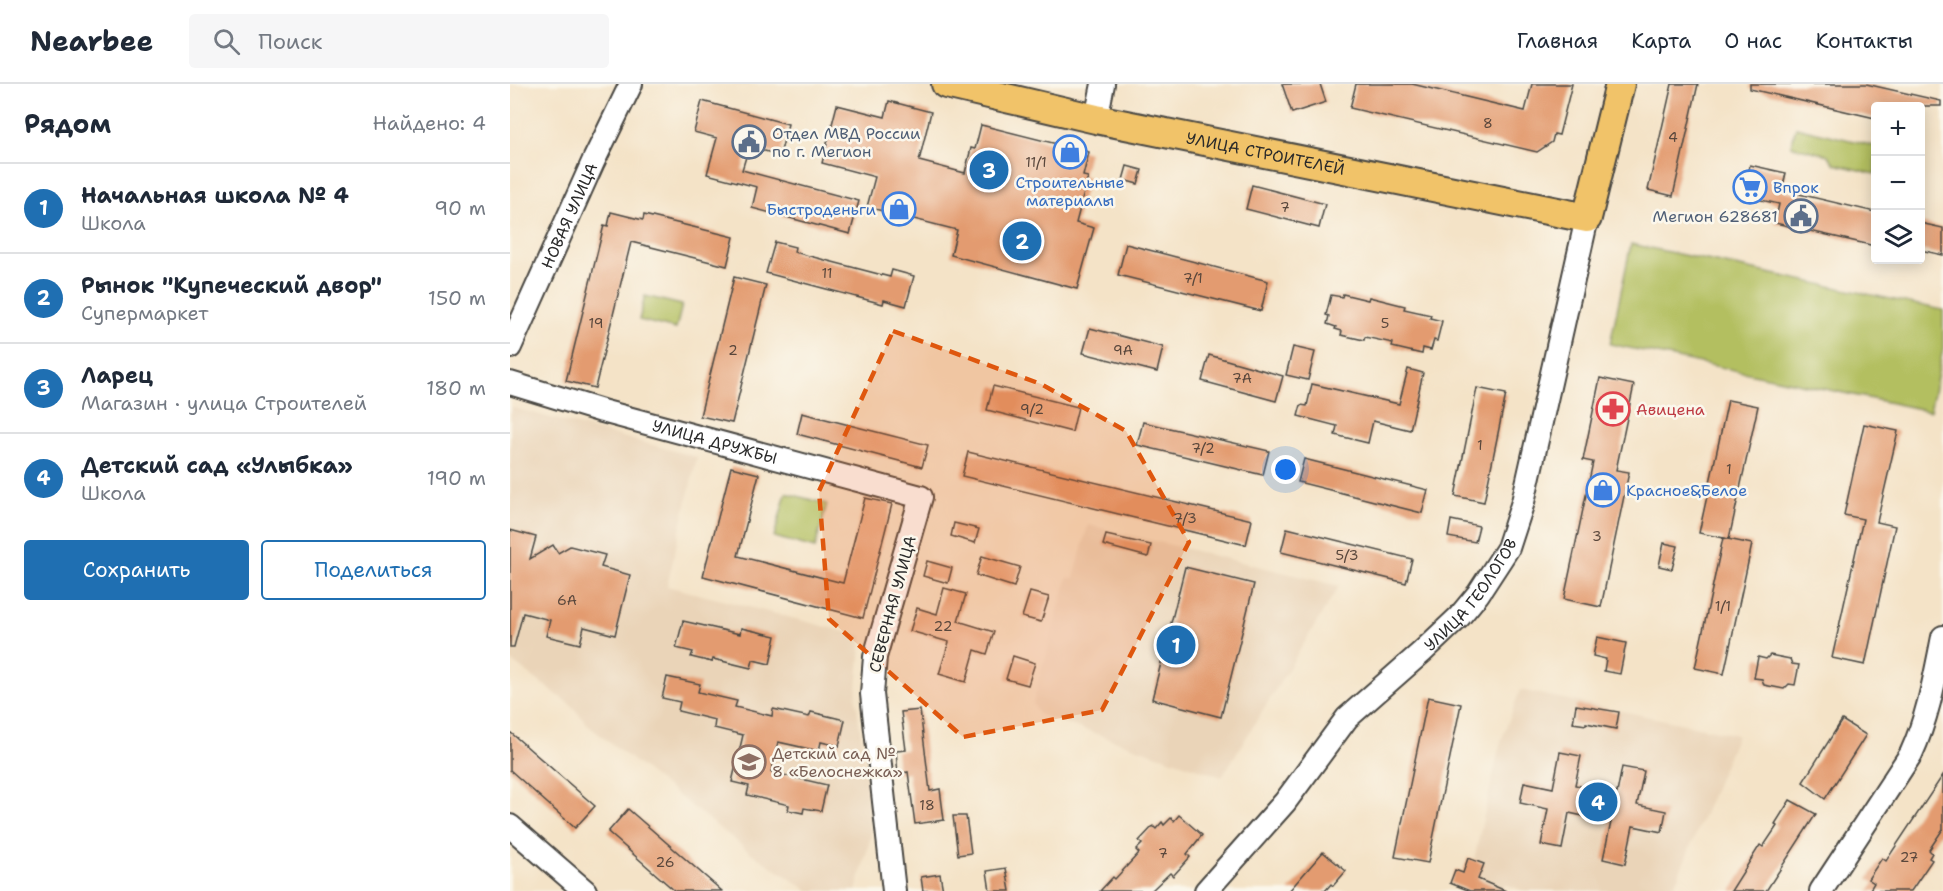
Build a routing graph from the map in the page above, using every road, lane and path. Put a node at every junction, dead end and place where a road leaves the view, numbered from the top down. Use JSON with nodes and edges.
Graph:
{"nodes":[{"id":1,"x":631,"y":84,"type":"edge"},
{"id":2,"x":946,"y":84,"type":"edge"},
{"id":3,"x":1103,"y":84,"type":"edge"},
{"id":4,"x":1620,"y":84,"type":"edge"},
{"id":5,"x":1096,"y":119,"type":"junction"},
{"id":6,"x":1587,"y":218,"type":"junction"},
{"id":7,"x":510,"y":347,"type":"edge"},
{"id":8,"x":510,"y":382,"type":"edge"},
{"id":9,"x":921,"y":497,"type":"joint"},
{"id":10,"x":1943,"y":637,"type":"edge"},
{"id":11,"x":1936,"y":704,"type":"edge"},
{"id":12,"x":510,"y":826,"type":"edge"},
{"id":13,"x":585,"y":891,"type":"edge"},
{"id":14,"x":894,"y":891,"type":"edge"},
{"id":15,"x":1206,"y":891,"type":"edge"},
{"id":16,"x":1821,"y":891,"type":"edge"}],
"edges":[{"from":1,"to":7,"type":"street","name":"НОВАЯ УЛИЦА"},
{"from":2,"to":5,"type":"main road","name":"УЛИЦА СТРОИТЕЛЕЙ"},
{"from":3,"to":5,"type":"street"},
{"from":4,"to":6,"type":"main road"},
{"from":5,"to":6,"type":"main road","name":"УЛИЦА СТРОИТЕЛЕЙ"},
{"from":6,"to":15,"type":"street","name":"УЛИЦА ГЕОЛОГОВ"},
{"from":8,"to":9,"type":"street","name":"УЛИЦА ДРУЖБЫ"},
{"from":9,"to":14,"type":"street","name":"СЕВЕРНАЯ УЛИЦА"},
{"from":10,"to":11,"type":"street"},
{"from":11,"to":16,"type":"street"},
{"from":12,"to":13,"type":"street"}]}
